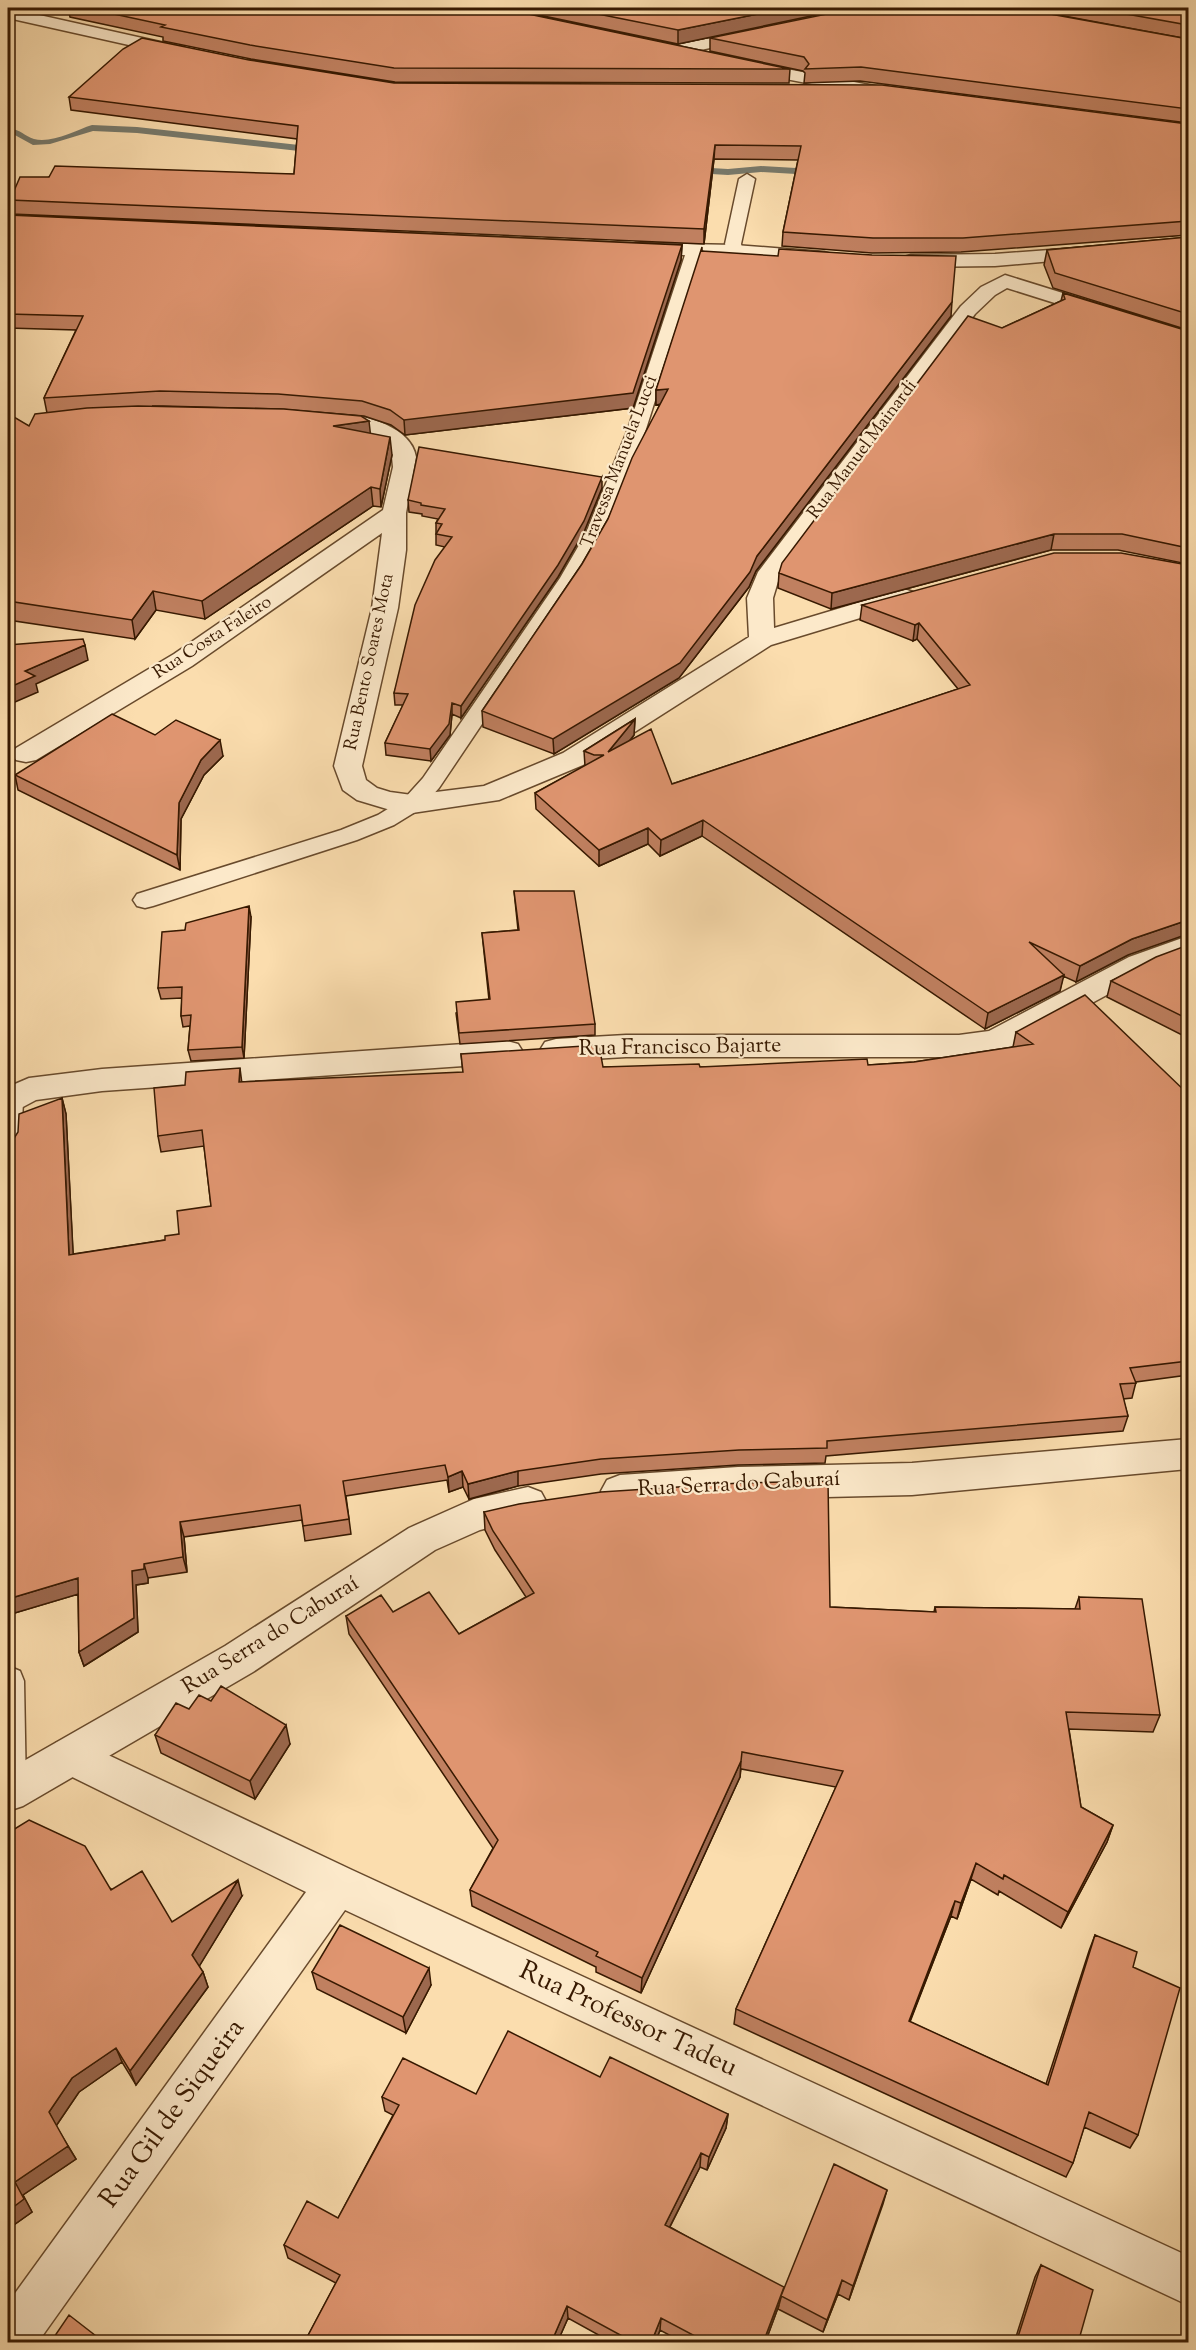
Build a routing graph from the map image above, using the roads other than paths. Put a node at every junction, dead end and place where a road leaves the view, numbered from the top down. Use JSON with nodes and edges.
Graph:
{"nodes":[{"id":1,"x":8,"y":13,"type":"edge"},
{"id":2,"x":767,"y":31,"type":"edge"},
{"id":3,"x":192,"y":54,"type":"edge"},
{"id":4,"x":773,"y":91,"type":"edge"},
{"id":5,"x":880,"y":92,"type":"junction"},
{"id":6,"x":899,"y":94,"type":"edge"},
{"id":7,"x":747,"y":179,"type":"dead end"},
{"id":8,"x":622,"y":249,"type":"edge"},
{"id":9,"x":1111,"y":251,"type":"edge"},
{"id":10,"x":694,"y":252,"type":"junction"},
{"id":11,"x":735,"y":252,"type":"junction"},
{"id":12,"x":838,"y":258,"type":"edge"},
{"id":13,"x":895,"y":261,"type":"edge"},
{"id":14,"x":1000,"y":271,"type":"junction"},
{"id":15,"x":1188,"y":339,"type":"edge"},
{"id":16,"x":298,"y":419,"type":"edge"},
{"id":17,"x":394,"y":513,"type":"junction"},
{"id":18,"x":928,"y":591,"type":"edge"},
{"id":19,"x":762,"y":640,"type":"junction"},
{"id":20,"x":26,"y":754,"type":"dead end"},
{"id":21,"x":412,"y":804,"type":"junction"},
{"id":22,"x":145,"y":900,"type":"dead end"},
{"id":23,"x":1188,"y":946,"type":"edge"},
{"id":24,"x":10,"y":1100,"type":"joint"},
{"id":25,"x":8,"y":1147,"type":"edge"},
{"id":26,"x":1188,"y":1454,"type":"edge"},
{"id":27,"x":8,"y":1681,"type":"edge"},
{"id":28,"x":70,"y":1756,"type":"junction"},
{"id":29,"x":8,"y":1792,"type":"edge"},
{"id":30,"x":337,"y":1885,"type":"junction"},
{"id":31,"x":1188,"y":2281,"type":"edge"},
{"id":32,"x":9,"y":2343,"type":"edge"}],
"edges":[{"from":1,"to":3,"type":"street"},
{"from":2,"to":5,"type":"street"},
{"from":4,"to":5,"type":"street"},
{"from":5,"to":6,"type":"street"},
{"from":7,"to":11,"type":"lane"},
{"from":8,"to":10,"type":"street"},
{"from":9,"to":14,"type":"street"},
{"from":10,"to":11,"type":"street"},
{"from":10,"to":21,"type":"lane","name":"Travessa Manuela Lucci"},
{"from":11,"to":12,"type":"street"},
{"from":13,"to":14,"type":"street"},
{"from":14,"to":15,"type":"street"},
{"from":14,"to":19,"type":"street","name":"Rua Manuel Mainardi"},
{"from":16,"to":17,"type":"street","name":"Rua Bento Soares Mota"},
{"from":17,"to":20,"type":"street","name":"Rua Costa Faleiro"},
{"from":17,"to":21,"type":"street","name":"Rua Bento Soares Mota"},
{"from":18,"to":19,"type":"street","name":"Rua Bento Soares Mota"},
{"from":19,"to":21,"type":"street","name":"Rua Bento Soares Mota"},
{"from":21,"to":22,"type":"lane","name":"Travessa Manuela Lucci"},
{"from":23,"to":24,"type":"street","name":"Rua Francisco Bajarte"},
{"from":24,"to":25,"type":"lane"},
{"from":26,"to":28,"type":"street","name":"Rua Serra do Caburaí"},
{"from":27,"to":29,"type":"lane"},
{"from":28,"to":29,"type":"street","name":"Rua Serra do Caburaí"},
{"from":28,"to":30,"type":"street","name":"Rua Professor Tadeu"},
{"from":30,"to":31,"type":"street","name":"Rua Professor Tadeu"},
{"from":30,"to":32,"type":"street","name":"Rua Gil de Siqueira"}]}
